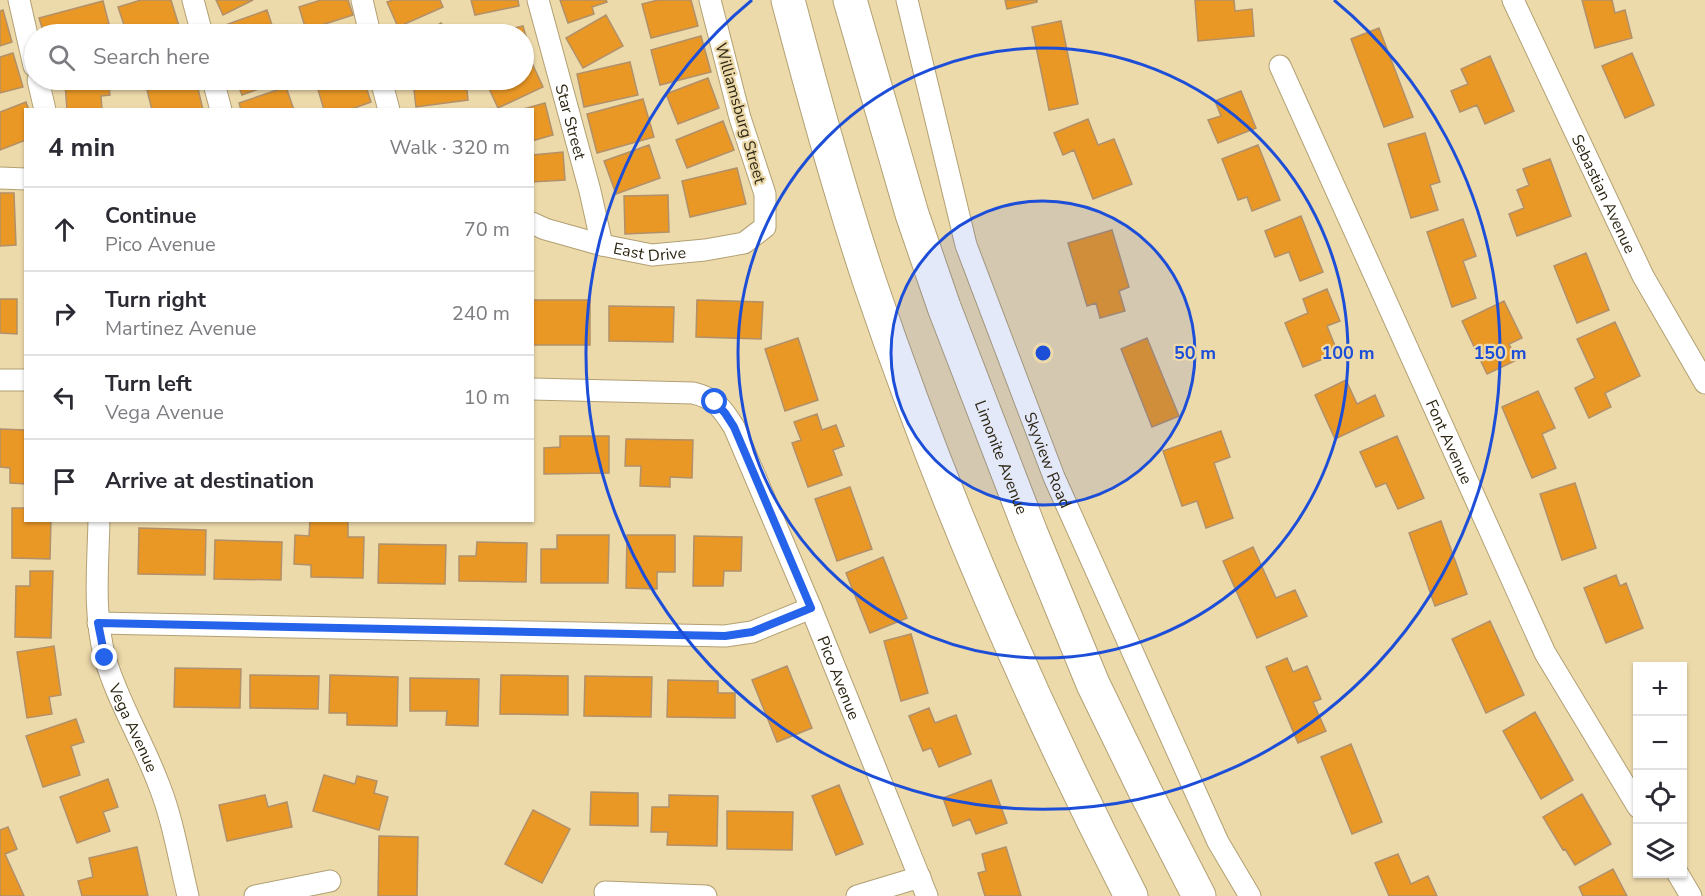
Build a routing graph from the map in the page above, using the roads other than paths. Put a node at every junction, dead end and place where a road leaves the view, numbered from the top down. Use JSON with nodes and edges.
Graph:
{"nodes":[{"id":1,"x":19,"y":0,"type":"edge"},
{"id":2,"x":193,"y":0,"type":"edge"},
{"id":3,"x":362,"y":0,"type":"edge"},
{"id":4,"x":538,"y":0,"type":"edge"},
{"id":5,"x":710,"y":0,"type":"edge"},
{"id":6,"x":788,"y":0,"type":"edge"},
{"id":7,"x":850,"y":0,"type":"edge"},
{"id":8,"x":907,"y":0,"type":"edge"},
{"id":9,"x":1513,"y":0,"type":"edge"},
{"id":10,"x":24,"y":24,"type":"edge"},
{"id":11,"x":199,"y":24,"type":"edge"},
{"id":12,"x":368,"y":24,"type":"edge"},
{"id":13,"x":1280,"y":66,"type":"dead end"},
{"id":14,"x":40,"y":90,"type":"edge"},
{"id":15,"x":216,"y":90,"type":"edge"},
{"id":16,"x":383,"y":90,"type":"edge"},
{"id":17,"x":45,"y":108,"type":"edge"},
{"id":18,"x":220,"y":108,"type":"edge"},
{"id":19,"x":388,"y":108,"type":"edge"},
{"id":20,"x":0,"y":178,"type":"edge"},
{"id":21,"x":24,"y":179,"type":"edge"},
{"id":22,"x":534,"y":224,"type":"edge"},
{"id":23,"x":765,"y":227,"type":"joint"},
{"id":24,"x":602,"y":245,"type":"junction"},
{"id":25,"x":0,"y":380,"type":"edge"},
{"id":26,"x":24,"y":380,"type":"edge"},
{"id":27,"x":1705,"y":383,"type":"edge"},
{"id":28,"x":534,"y":389,"type":"edge"},
{"id":29,"x":99,"y":522,"type":"edge"},
{"id":30,"x":811,"y":608,"type":"junction"},
{"id":31,"x":98,"y":623,"type":"junction"},
{"id":32,"x":1633,"y":799,"type":"edge"},
{"id":33,"x":1681,"y":878,"type":"edge"},
{"id":34,"x":330,"y":881,"type":"dead end"},
{"id":35,"x":923,"y":886,"type":"edge"},
{"id":36,"x":605,"y":892,"type":"dead end"},
{"id":37,"x":188,"y":896,"type":"edge"},
{"id":38,"x":255,"y":896,"type":"edge"},
{"id":39,"x":706,"y":896,"type":"edge"},
{"id":40,"x":856,"y":896,"type":"edge"},
{"id":41,"x":1131,"y":896,"type":"edge"},
{"id":42,"x":1199,"y":896,"type":"edge"},
{"id":43,"x":1250,"y":896,"type":"edge"},
{"id":44,"x":1691,"y":896,"type":"edge"}],
"edges":[{"from":1,"to":10,"type":"street"},
{"from":2,"to":11,"type":"street"},
{"from":3,"to":12,"type":"street"},
{"from":4,"to":24,"type":"street","name":"Star Street"},
{"from":5,"to":23,"type":"street","name":"Williamsburg Street"},
{"from":6,"to":41,"type":"main road"},
{"from":7,"to":42,"type":"main road","name":"Limonite Avenue"},
{"from":8,"to":43,"type":"street","name":"Skyview Road"},
{"from":9,"to":27,"type":"street","name":"Sebastian Avenue"},
{"from":13,"to":32,"type":"street","name":"Font Avenue"},
{"from":14,"to":17,"type":"street"},
{"from":15,"to":18,"type":"street"},
{"from":16,"to":19,"type":"street"},
{"from":20,"to":21,"type":"street"},
{"from":22,"to":24,"type":"street","name":"East Drive"},
{"from":23,"to":24,"type":"street","name":"East Drive"},
{"from":25,"to":26,"type":"street"},
{"from":28,"to":30,"type":"street","name":"Pico Avenue"},
{"from":29,"to":31,"type":"street","name":"Vega Avenue"},
{"from":30,"to":31,"type":"street"},
{"from":30,"to":35,"type":"street","name":"Pico Avenue"},
{"from":31,"to":37,"type":"street","name":"Vega Avenue"},
{"from":33,"to":44,"type":"street"},
{"from":34,"to":38,"type":"street"},
{"from":35,"to":40,"type":"street"},
{"from":36,"to":39,"type":"street"}]}
